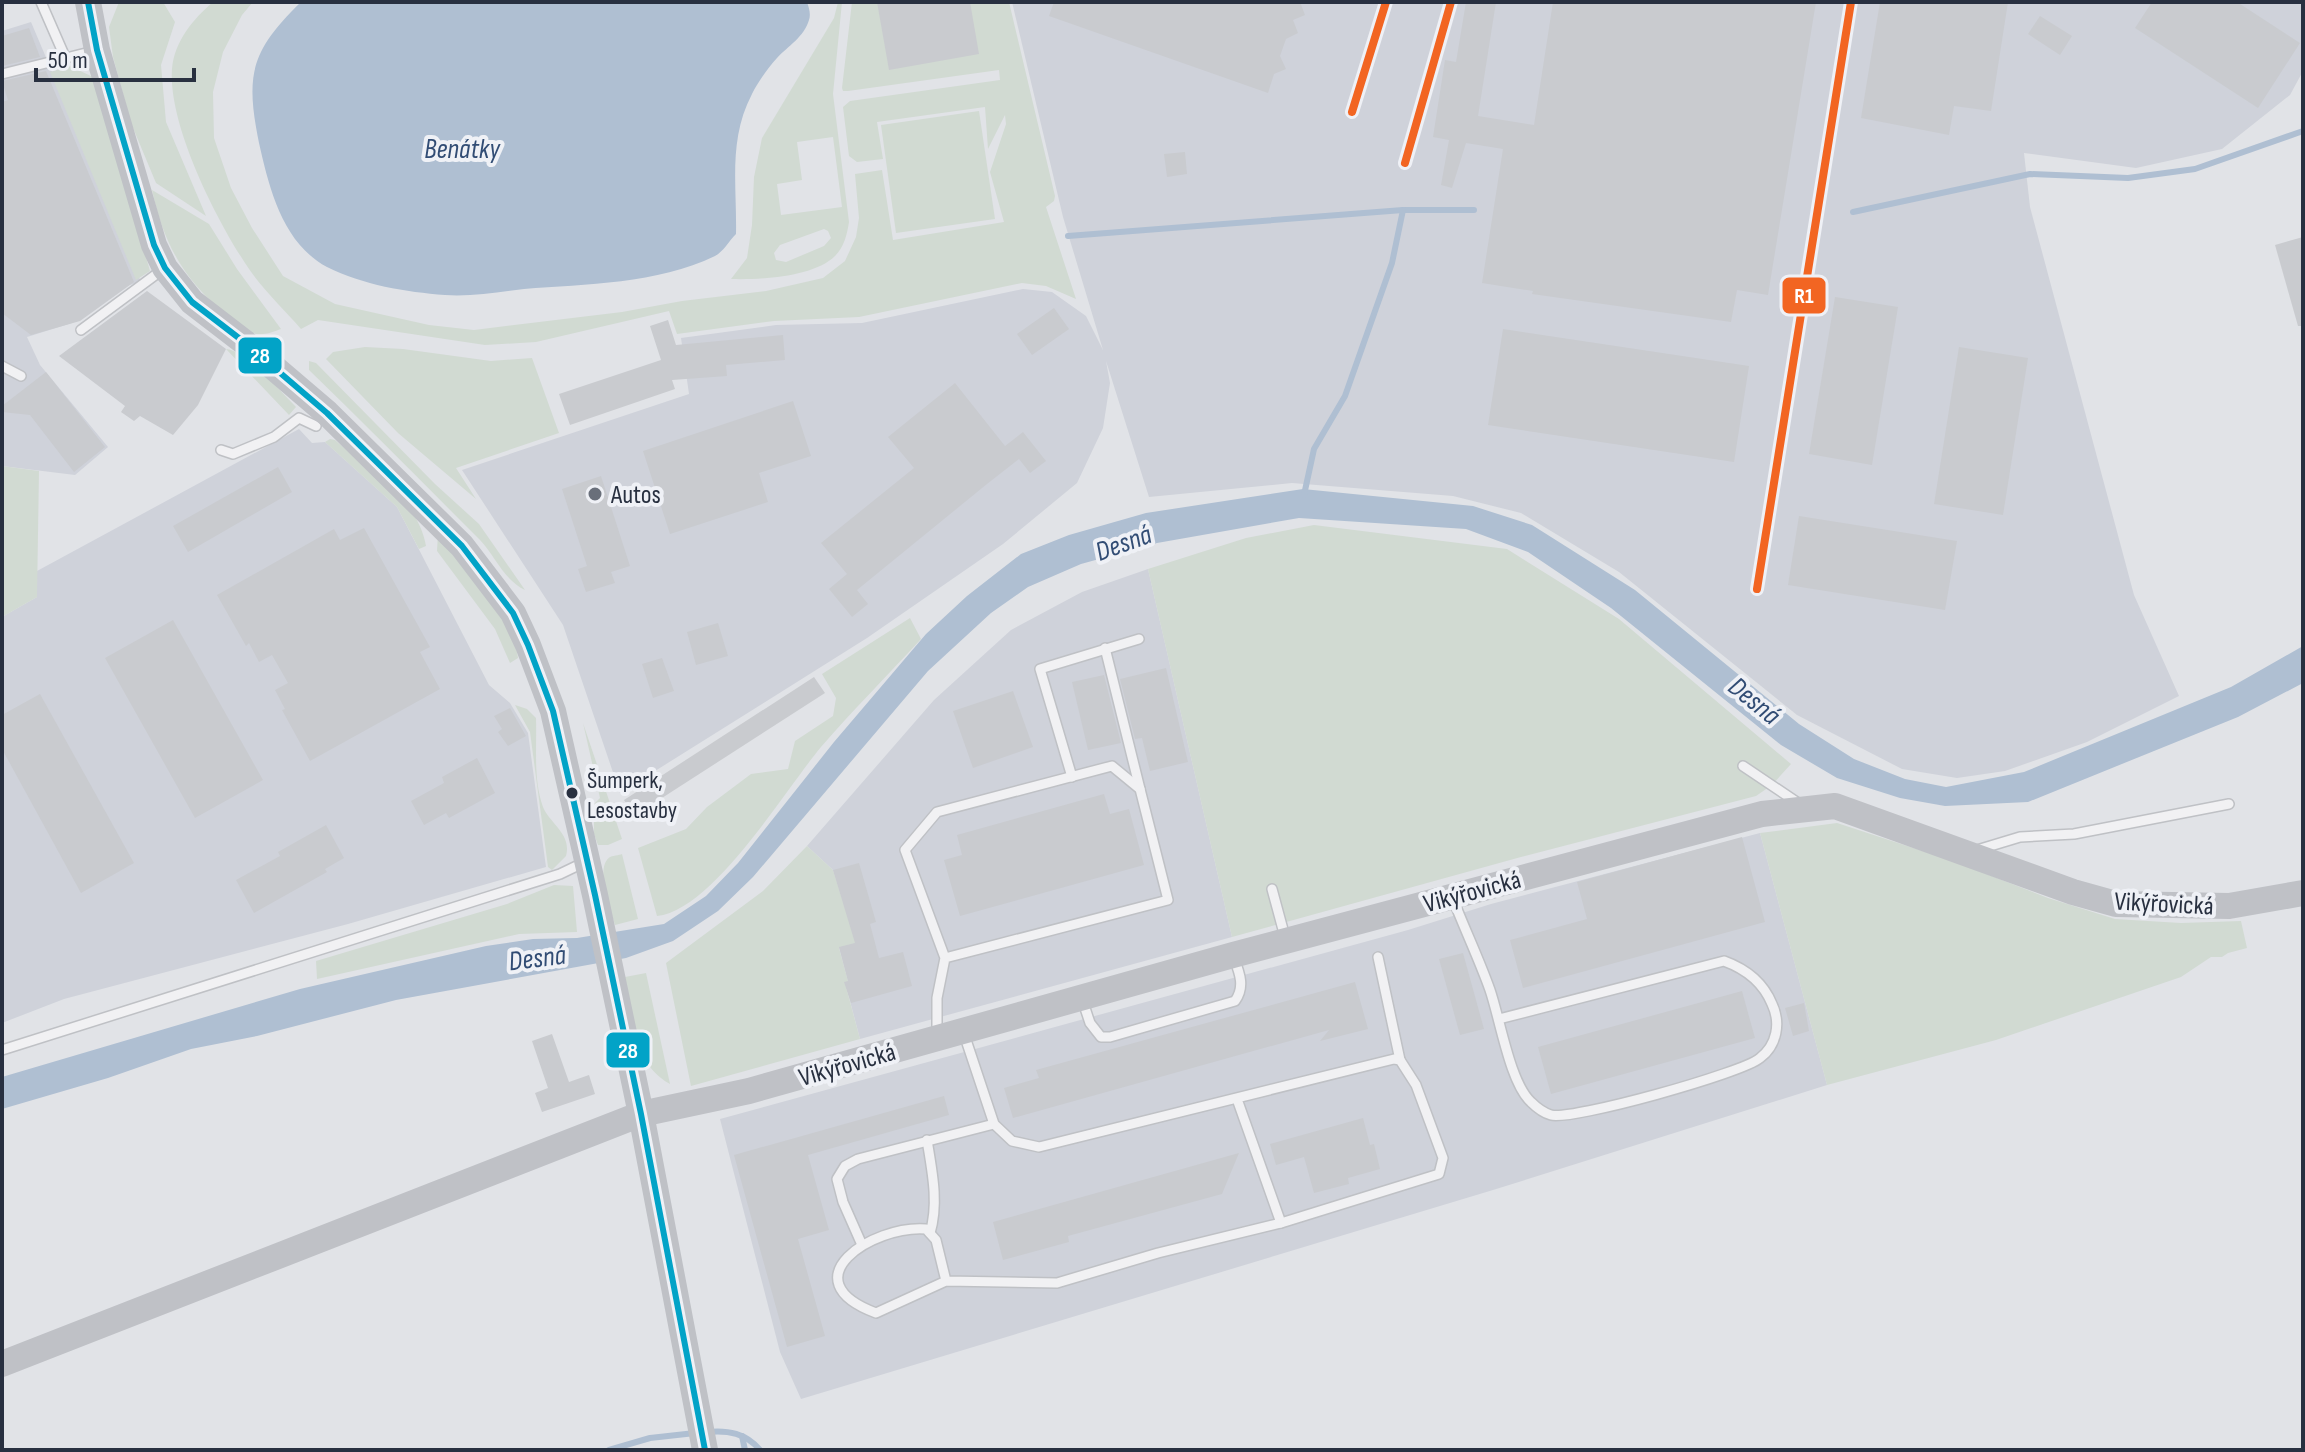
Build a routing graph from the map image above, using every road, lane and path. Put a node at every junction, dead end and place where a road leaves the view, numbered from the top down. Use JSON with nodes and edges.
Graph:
{"nodes":[{"id":1,"x":41,"y":2,"type":"edge"},
{"id":2,"x":88,"y":2,"type":"edge"},
{"id":3,"x":97,"y":50,"type":"junction"},
{"id":4,"x":65,"y":57,"type":"junction"},
{"id":5,"x":2,"y":74,"type":"edge"},
{"id":6,"x":165,"y":268,"type":"junction"},
{"id":7,"x":81,"y":330,"type":"dead end"},
{"id":8,"x":2,"y":366,"type":"edge"},
{"id":9,"x":21,"y":376,"type":"dead end"},
{"id":10,"x":316,"y":426,"type":"dead end"},
{"id":11,"x":221,"y":450,"type":"dead end"},
{"id":12,"x":1139,"y":639,"type":"dead end"},
{"id":13,"x":1105,"y":648,"type":"junction"},
{"id":14,"x":1743,"y":766,"type":"dead end"},
{"id":15,"x":1072,"y":777,"type":"junction"},
{"id":16,"x":1140,"y":789,"type":"junction"},
{"id":17,"x":2229,"y":804,"type":"dead end"},
{"id":18,"x":1807,"y":809,"type":"junction"},
{"id":19,"x":1966,"y":853,"type":"junction"},
{"id":20,"x":588,"y":861,"type":"junction"},
{"id":21,"x":1272,"y":889,"type":"dead end"},
{"id":22,"x":2303,"y":893,"type":"edge"},
{"id":23,"x":1452,"y":896,"type":"junction"},
{"id":24,"x":1286,"y":941,"type":"junction"},
{"id":25,"x":1233,"y":955,"type":"junction"},
{"id":26,"x":1378,"y":957,"type":"dead end"},
{"id":27,"x":945,"y":958,"type":"junction"},
{"id":28,"x":1082,"y":998,"type":"junction"},
{"id":29,"x":1499,"y":1019,"type":"junction"},
{"id":30,"x":963,"y":1031,"type":"junction"},
{"id":31,"x":937,"y":1038,"type":"junction"},
{"id":32,"x":2,"y":1050,"type":"edge"},
{"id":33,"x":1400,"y":1060,"type":"junction"},
{"id":34,"x":1237,"y":1099,"type":"junction"},
{"id":35,"x":641,"y":1114,"type":"junction"},
{"id":36,"x":994,"y":1124,"type":"junction"},
{"id":37,"x":927,"y":1140,"type":"junction"},
{"id":38,"x":1281,"y":1223,"type":"junction"},
{"id":39,"x":930,"y":1233,"type":"junction"},
{"id":40,"x":862,"y":1245,"type":"junction"},
{"id":41,"x":946,"y":1281,"type":"junction"},
{"id":42,"x":2,"y":1364,"type":"edge"},
{"id":43,"x":705,"y":1450,"type":"edge"}],
"edges":[{"from":1,"to":4,"type":"lane"},
{"from":2,"to":3,"type":"street"},
{"from":3,"to":4,"type":"lane"},
{"from":3,"to":6,"type":"street"},
{"from":4,"to":5,"type":"lane"},
{"from":6,"to":7,"type":"lane"},
{"from":6,"to":20,"type":"street"},
{"from":8,"to":9,"type":"lane"},
{"from":10,"to":11,"type":"lane"},
{"from":12,"to":13,"type":"lane"},
{"from":13,"to":15,"type":"lane"},
{"from":13,"to":16,"type":"lane"},
{"from":14,"to":18,"type":"lane"},
{"from":15,"to":16,"type":"lane"},
{"from":15,"to":27,"type":"lane"},
{"from":16,"to":27,"type":"lane"},
{"from":17,"to":19,"type":"lane"},
{"from":18,"to":19,"type":"street","name":"Vikýřovická"},
{"from":18,"to":23,"type":"street","name":"Vikýřovická"},
{"from":19,"to":22,"type":"street","name":"Vikýřovická"},
{"from":20,"to":32,"type":"lane"},
{"from":20,"to":35,"type":"street"},
{"from":21,"to":24,"type":"lane"},
{"from":23,"to":24,"type":"street","name":"Vikýřovická"},
{"from":23,"to":29,"type":"lane"},
{"from":24,"to":25,"type":"street","name":"Vikýřovická"},
{"from":25,"to":28,"type":"street","name":"Vikýřovická"},
{"from":25,"to":28,"type":"lane"},
{"from":26,"to":33,"type":"lane"},
{"from":27,"to":31,"type":"lane"},
{"from":28,"to":30,"type":"street","name":"Vikýřovická"},
{"from":29,"to":29,"type":"lane"},
{"from":30,"to":31,"type":"street","name":"Vikýřovická"},
{"from":30,"to":36,"type":"lane"},
{"from":31,"to":35,"type":"street","name":"Vikýřovická"},
{"from":33,"to":34,"type":"lane"},
{"from":33,"to":38,"type":"lane"},
{"from":34,"to":36,"type":"lane"},
{"from":34,"to":38,"type":"lane"},
{"from":35,"to":42,"type":"street","name":"Vikýřovická"},
{"from":35,"to":43,"type":"street"},
{"from":36,"to":37,"type":"lane"},
{"from":37,"to":39,"type":"lane"},
{"from":37,"to":40,"type":"lane"},
{"from":38,"to":41,"type":"lane"},
{"from":39,"to":40,"type":"lane"},
{"from":39,"to":41,"type":"lane"},
{"from":40,"to":41,"type":"lane"}]}
